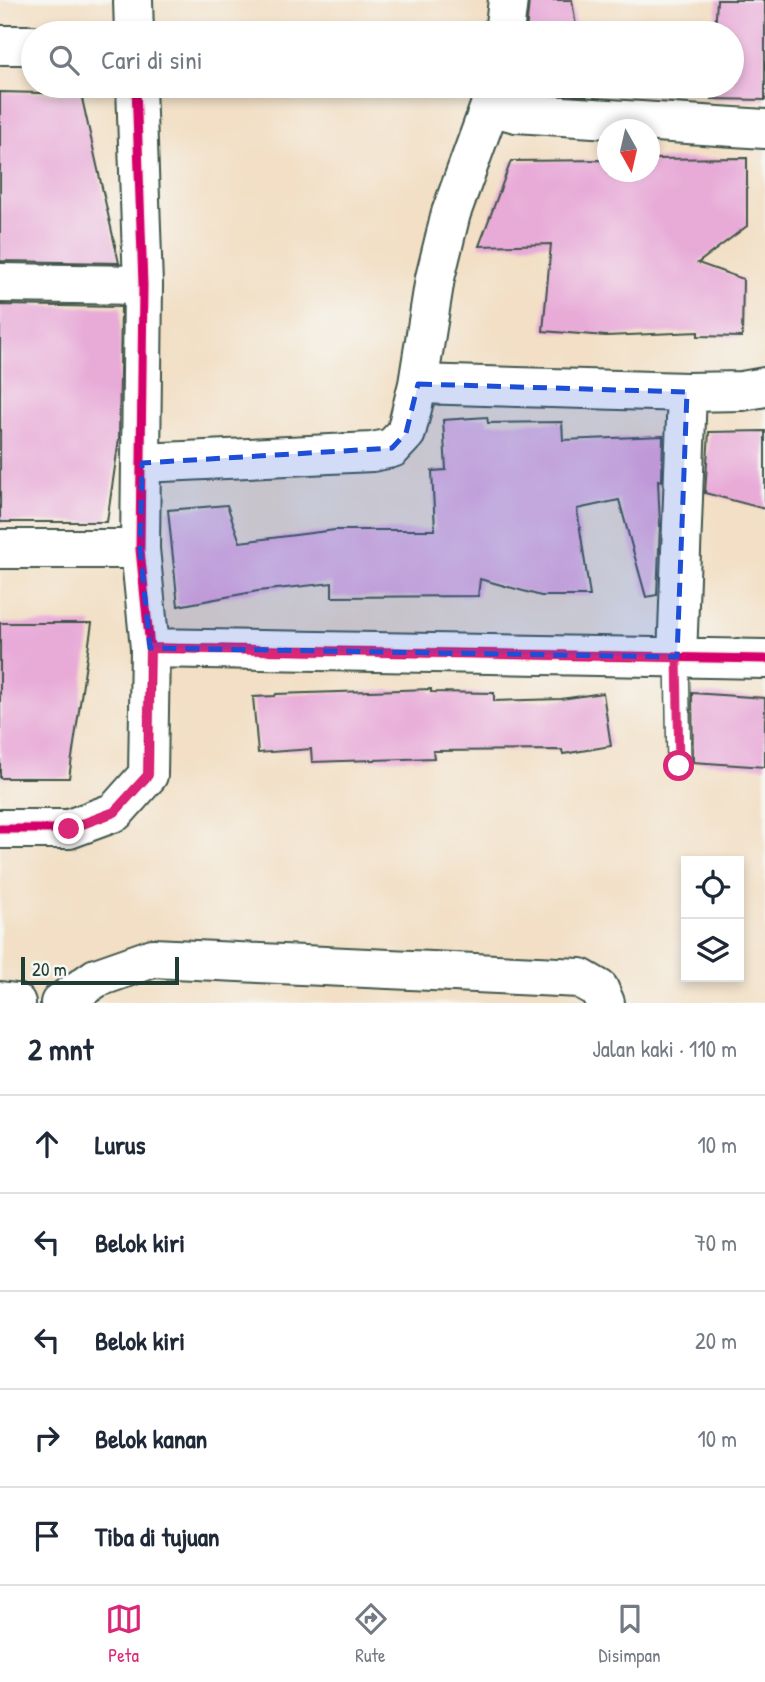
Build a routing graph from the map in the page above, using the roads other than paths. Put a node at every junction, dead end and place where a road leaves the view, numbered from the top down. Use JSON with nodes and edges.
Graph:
{"nodes":[{"id":1,"x":133,"y":0,"type":"edge"},
{"id":2,"x":508,"y":0,"type":"edge"},
{"id":3,"x":134,"y":21,"type":"edge"},
{"id":4,"x":505,"y":21,"type":"edge"},
{"id":5,"x":0,"y":45,"type":"edge"},
{"id":6,"x":21,"y":45,"type":"edge"},
{"id":7,"x":136,"y":98,"type":"edge"},
{"id":8,"x":493,"y":98,"type":"edge"},
{"id":9,"x":498,"y":98,"type":"edge"},
{"id":10,"x":765,"y":129,"type":"edge"},
{"id":11,"x":0,"y":283,"type":"edge"},
{"id":12,"x":143,"y":285,"type":"junction"},
{"id":13,"x":418,"y":384,"type":"junction"},
{"id":14,"x":765,"y":387,"type":"edge"},
{"id":15,"x":687,"y":392,"type":"junction"},
{"id":16,"x":142,"y":463,"type":"junction"},
{"id":17,"x":140,"y":549,"type":"junction"},
{"id":18,"x":0,"y":550,"type":"edge"},
{"id":19,"x":150,"y":648,"type":"junction"},
{"id":20,"x":677,"y":657,"type":"junction"},
{"id":21,"x":765,"y":659,"type":"edge"},
{"id":22,"x":679,"y":766,"type":"dead end"},
{"id":23,"x":0,"y":829,"type":"edge"},
{"id":24,"x":0,"y":1001,"type":"edge"},
{"id":25,"x":16,"y":1003,"type":"edge"},
{"id":26,"x":60,"y":1003,"type":"edge"},
{"id":27,"x":605,"y":1003,"type":"edge"}],
"edges":[{"from":1,"to":3,"type":"street"},
{"from":2,"to":4,"type":"street"},
{"from":5,"to":6,"type":"street"},
{"from":7,"to":12,"type":"street"},
{"from":8,"to":13,"type":"street"},
{"from":9,"to":10,"type":"street"},
{"from":11,"to":12,"type":"street"},
{"from":12,"to":16,"type":"street"},
{"from":13,"to":15,"type":"street"},
{"from":13,"to":16,"type":"street"},
{"from":14,"to":15,"type":"street"},
{"from":15,"to":20,"type":"street"},
{"from":16,"to":17,"type":"street"},
{"from":17,"to":18,"type":"street"},
{"from":17,"to":19,"type":"street"},
{"from":19,"to":20,"type":"street"},
{"from":19,"to":23,"type":"street"},
{"from":20,"to":21,"type":"street"},
{"from":20,"to":22,"type":"lane"},
{"from":24,"to":25,"type":"street"},
{"from":26,"to":27,"type":"street"}]}
